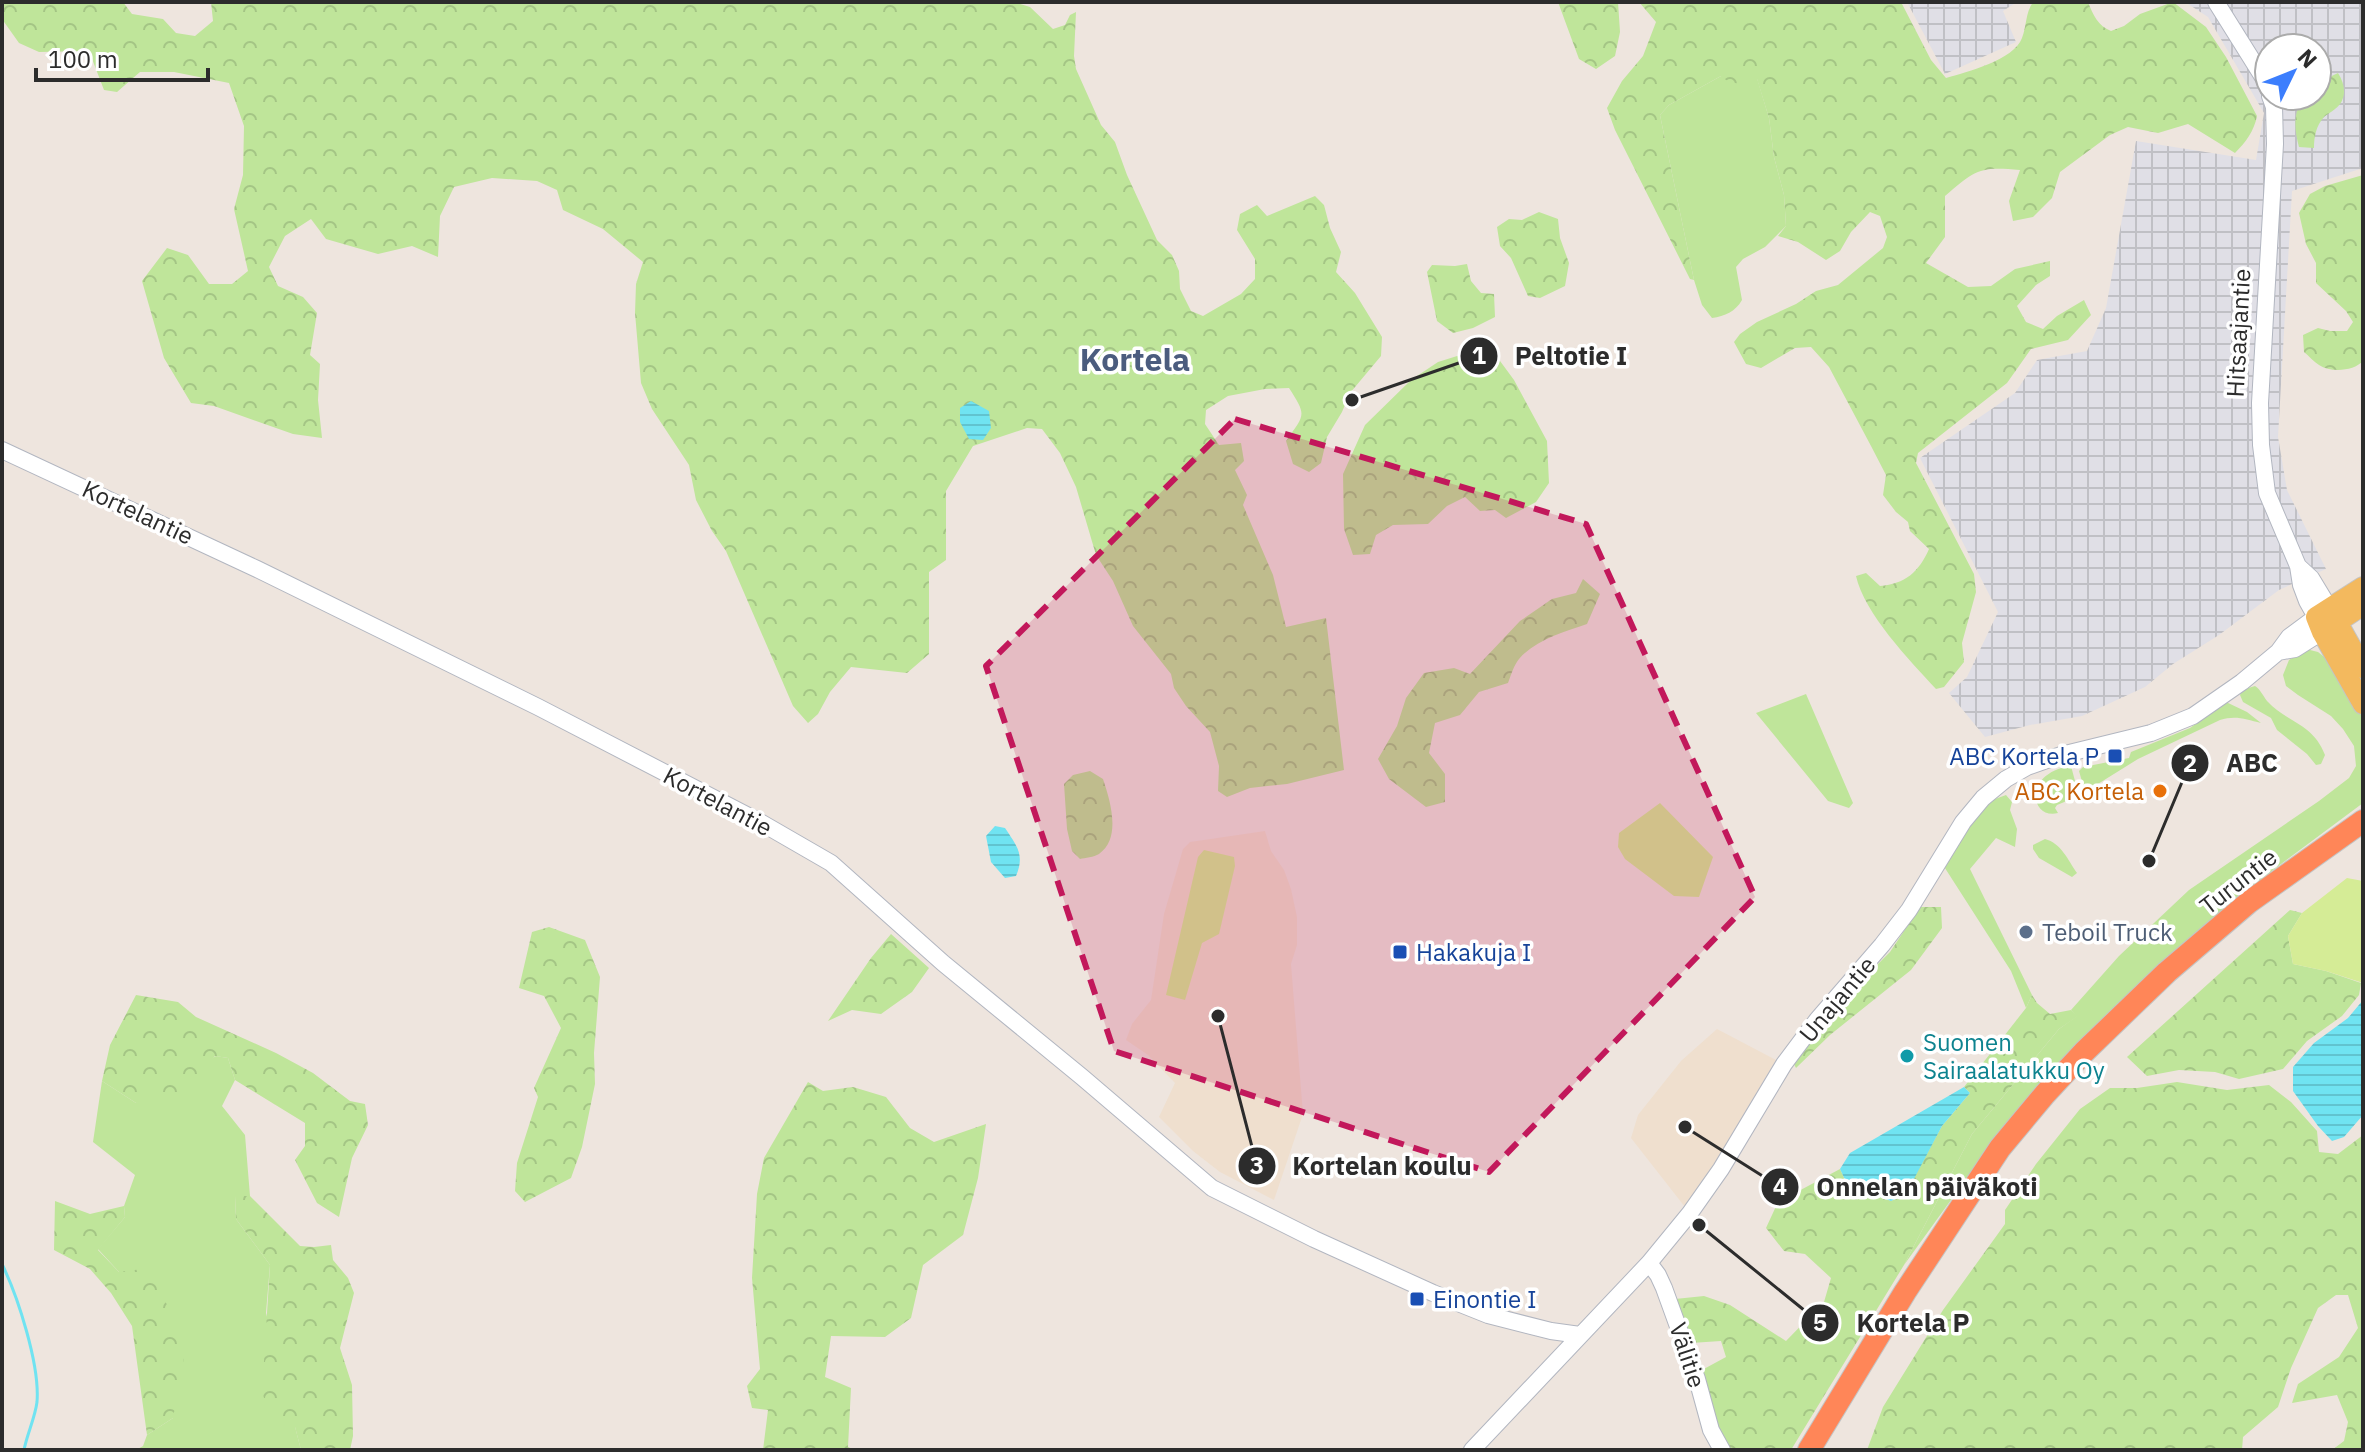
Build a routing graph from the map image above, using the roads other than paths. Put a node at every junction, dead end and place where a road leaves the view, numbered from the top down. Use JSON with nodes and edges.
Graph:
{"nodes":[{"id":1,"x":2216,"y":2,"type":"edge"},
{"id":2,"x":2253,"y":61,"type":"edge"},
{"id":3,"x":2274,"y":112,"type":"edge"},
{"id":4,"x":2,"y":450,"type":"edge"},
{"id":5,"x":2363,"y":587,"type":"edge"},
{"id":6,"x":2363,"y":605,"type":"edge"},
{"id":7,"x":2326,"y":619,"type":"junction"},
{"id":8,"x":2363,"y":668,"type":"edge"},
{"id":9,"x":2363,"y":704,"type":"edge"},
{"id":10,"x":2363,"y":821,"type":"edge"},
{"id":11,"x":1649,"y":1263,"type":"junction"},
{"id":12,"x":1580,"y":1335,"type":"junction"},
{"id":13,"x":1472,"y":1450,"type":"edge"},
{"id":14,"x":1722,"y":1450,"type":"edge"},
{"id":15,"x":1809,"y":1450,"type":"edge"}],
"edges":[{"from":1,"to":2,"type":"street","name":"Hitsaajantie"},
{"from":3,"to":7,"type":"street","name":"Hitsaajantie"},
{"from":4,"to":12,"type":"street","name":"Kortelantie"},
{"from":5,"to":7,"type":"main road"},
{"from":6,"to":7,"type":"main road"},
{"from":7,"to":8,"type":"main road","name":"Hitsaajantie"},
{"from":7,"to":9,"type":"main road","name":"Hitsaajantie"},
{"from":7,"to":11,"type":"street","name":"Unajantie"},
{"from":10,"to":15,"type":"highway","name":"Turuntie"},
{"from":11,"to":12,"type":"street","name":"Unajantie"},
{"from":11,"to":14,"type":"street","name":"Välitie"},
{"from":12,"to":13,"type":"street","name":"Unajantie"}]}
